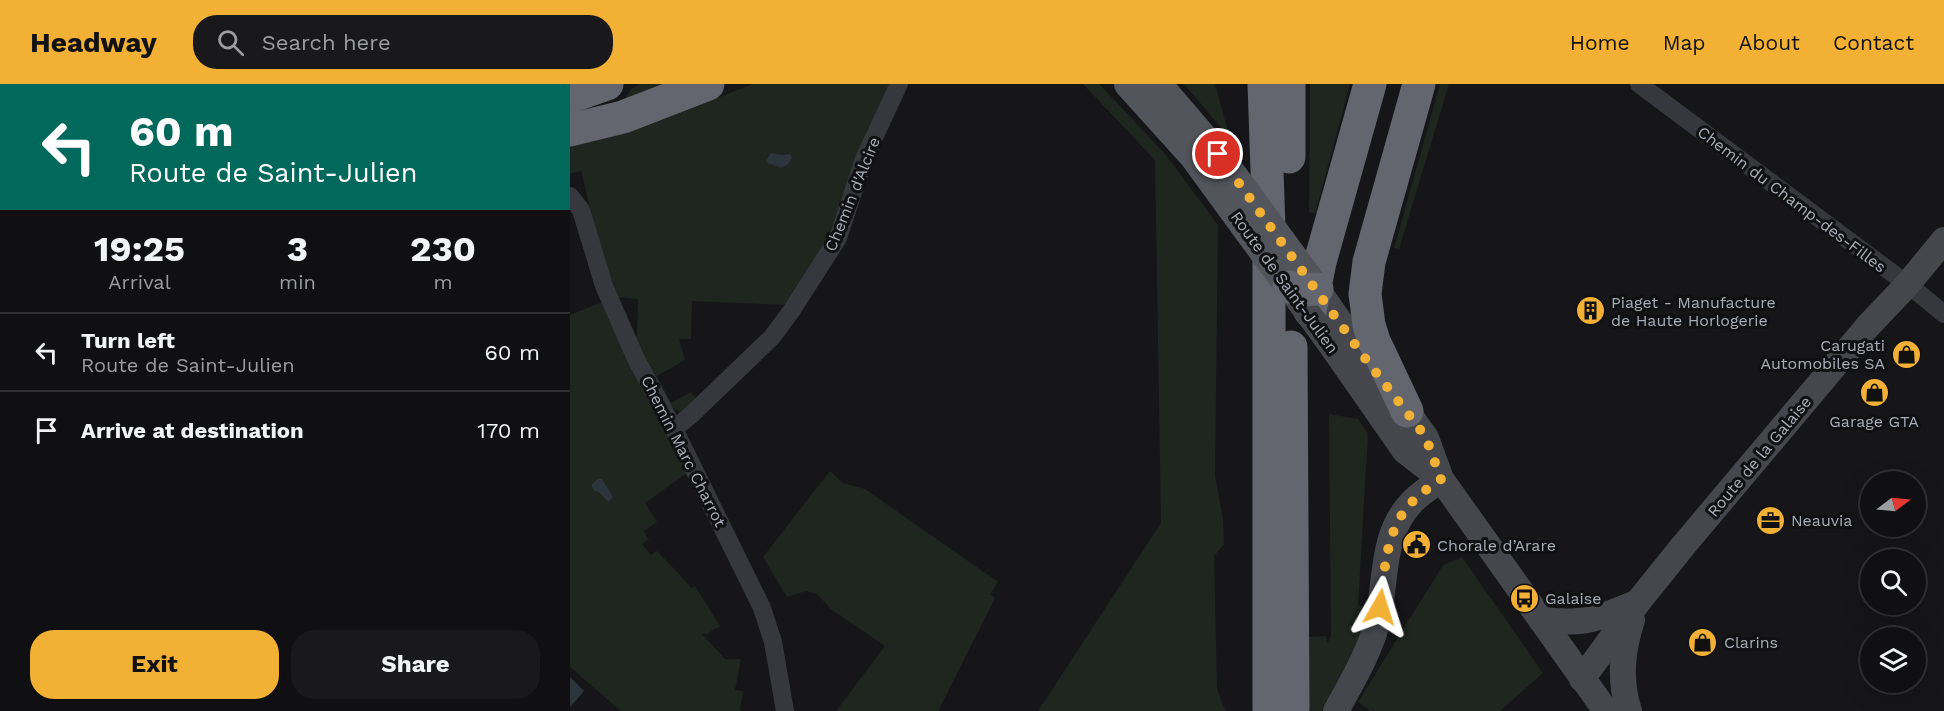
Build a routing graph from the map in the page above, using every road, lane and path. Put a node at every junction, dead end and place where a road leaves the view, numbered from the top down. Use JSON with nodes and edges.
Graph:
{"nodes":[{"id":1,"x":607,"y":84,"type":"edge"},
{"id":2,"x":708,"y":84,"type":"edge"},
{"id":3,"x":899,"y":84,"type":"edge"},
{"id":4,"x":1128,"y":84,"type":"edge"},
{"id":5,"x":1158,"y":84,"type":"edge"},
{"id":6,"x":1240,"y":84,"type":"edge"},
{"id":7,"x":1264,"y":84,"type":"edge"},
{"id":8,"x":1289,"y":84,"type":"edge"},
{"id":9,"x":1370,"y":84,"type":"edge"},
{"id":10,"x":1419,"y":84,"type":"edge"},
{"id":11,"x":1639,"y":84,"type":"edge"},
{"id":12,"x":570,"y":97,"type":"edge"},
{"id":13,"x":570,"y":130,"type":"edge"},
{"id":14,"x":570,"y":196,"type":"edge"},
{"id":15,"x":1385,"y":210,"type":"junction"},
{"id":16,"x":1269,"y":228,"type":"junction"},
{"id":17,"x":1944,"y":240,"type":"edge"},
{"id":18,"x":1907,"y":285,"type":"junction"},
{"id":19,"x":1303,"y":288,"type":"junction"},
{"id":20,"x":1944,"y":314,"type":"edge"},
{"id":21,"x":1293,"y":400,"type":"junction"},
{"id":22,"x":1407,"y":411,"type":"junction"},
{"id":23,"x":674,"y":429,"type":"junction"},
{"id":24,"x":1441,"y":479,"type":"junction"},
{"id":25,"x":1638,"y":602,"type":"junction"},
{"id":26,"x":1540,"y":620,"type":"junction"},
{"id":27,"x":1582,"y":679,"type":"junction"},
{"id":28,"x":785,"y":711,"type":"edge"},
{"id":29,"x":1336,"y":711,"type":"edge"},
{"id":30,"x":1606,"y":711,"type":"edge"},
{"id":31,"x":1629,"y":711,"type":"edge"}],
"edges":[{"from":1,"to":12,"type":"highway"},
{"from":2,"to":13,"type":"highway"},
{"from":3,"to":23,"type":"street","name":"Chemin d'Alcire"},
{"from":4,"to":19,"type":"main road","name":"Route de Saint-Julien","bridge":true},
{"from":5,"to":19,"type":"main road","name":"Route de Saint-Julien","bridge":true},
{"from":6,"to":16,"type":"highway"},
{"from":7,"to":16,"type":"highway"},
{"from":8,"to":21,"type":"highway"},
{"from":9,"to":21,"type":"highway"},
{"from":10,"to":15,"type":"highway"},
{"from":11,"to":18,"type":"street","name":"Chemin du Champ-des-Filles"},
{"from":14,"to":23,"type":"street","name":"Chemin Marc Charrot"},
{"from":15,"to":19,"type":"highway"},
{"from":15,"to":22,"type":"highway"},
{"from":16,"to":21,"type":"highway"},
{"from":17,"to":18,"type":"street","name":"Route de la Galaise"},
{"from":18,"to":20,"type":"street","name":"Chemin du Champ-des-Filles"},
{"from":18,"to":25,"type":"street","name":"Route de la Galaise"},
{"from":19,"to":22,"type":"street","name":"Route de Saint-Julien"},
{"from":19,"to":24,"type":"street","name":"Route de Saint-Julien","bridge":true},
{"from":22,"to":24,"type":"street","name":"Route de Saint-Julien"},
{"from":23,"to":28,"type":"street","name":"Chemin Marc Charrot"},
{"from":24,"to":26,"type":"street","name":"Route de Saint-Julien"},
{"from":24,"to":29,"type":"street"},
{"from":25,"to":26,"type":"street"},
{"from":25,"to":27,"type":"street","name":"Route de la Galaise"},
{"from":25,"to":31,"type":"street"},
{"from":26,"to":27,"type":"street","name":"Route de Saint-Julien"},
{"from":27,"to":30,"type":"street","name":"Route de Saint-Julien"}]}
